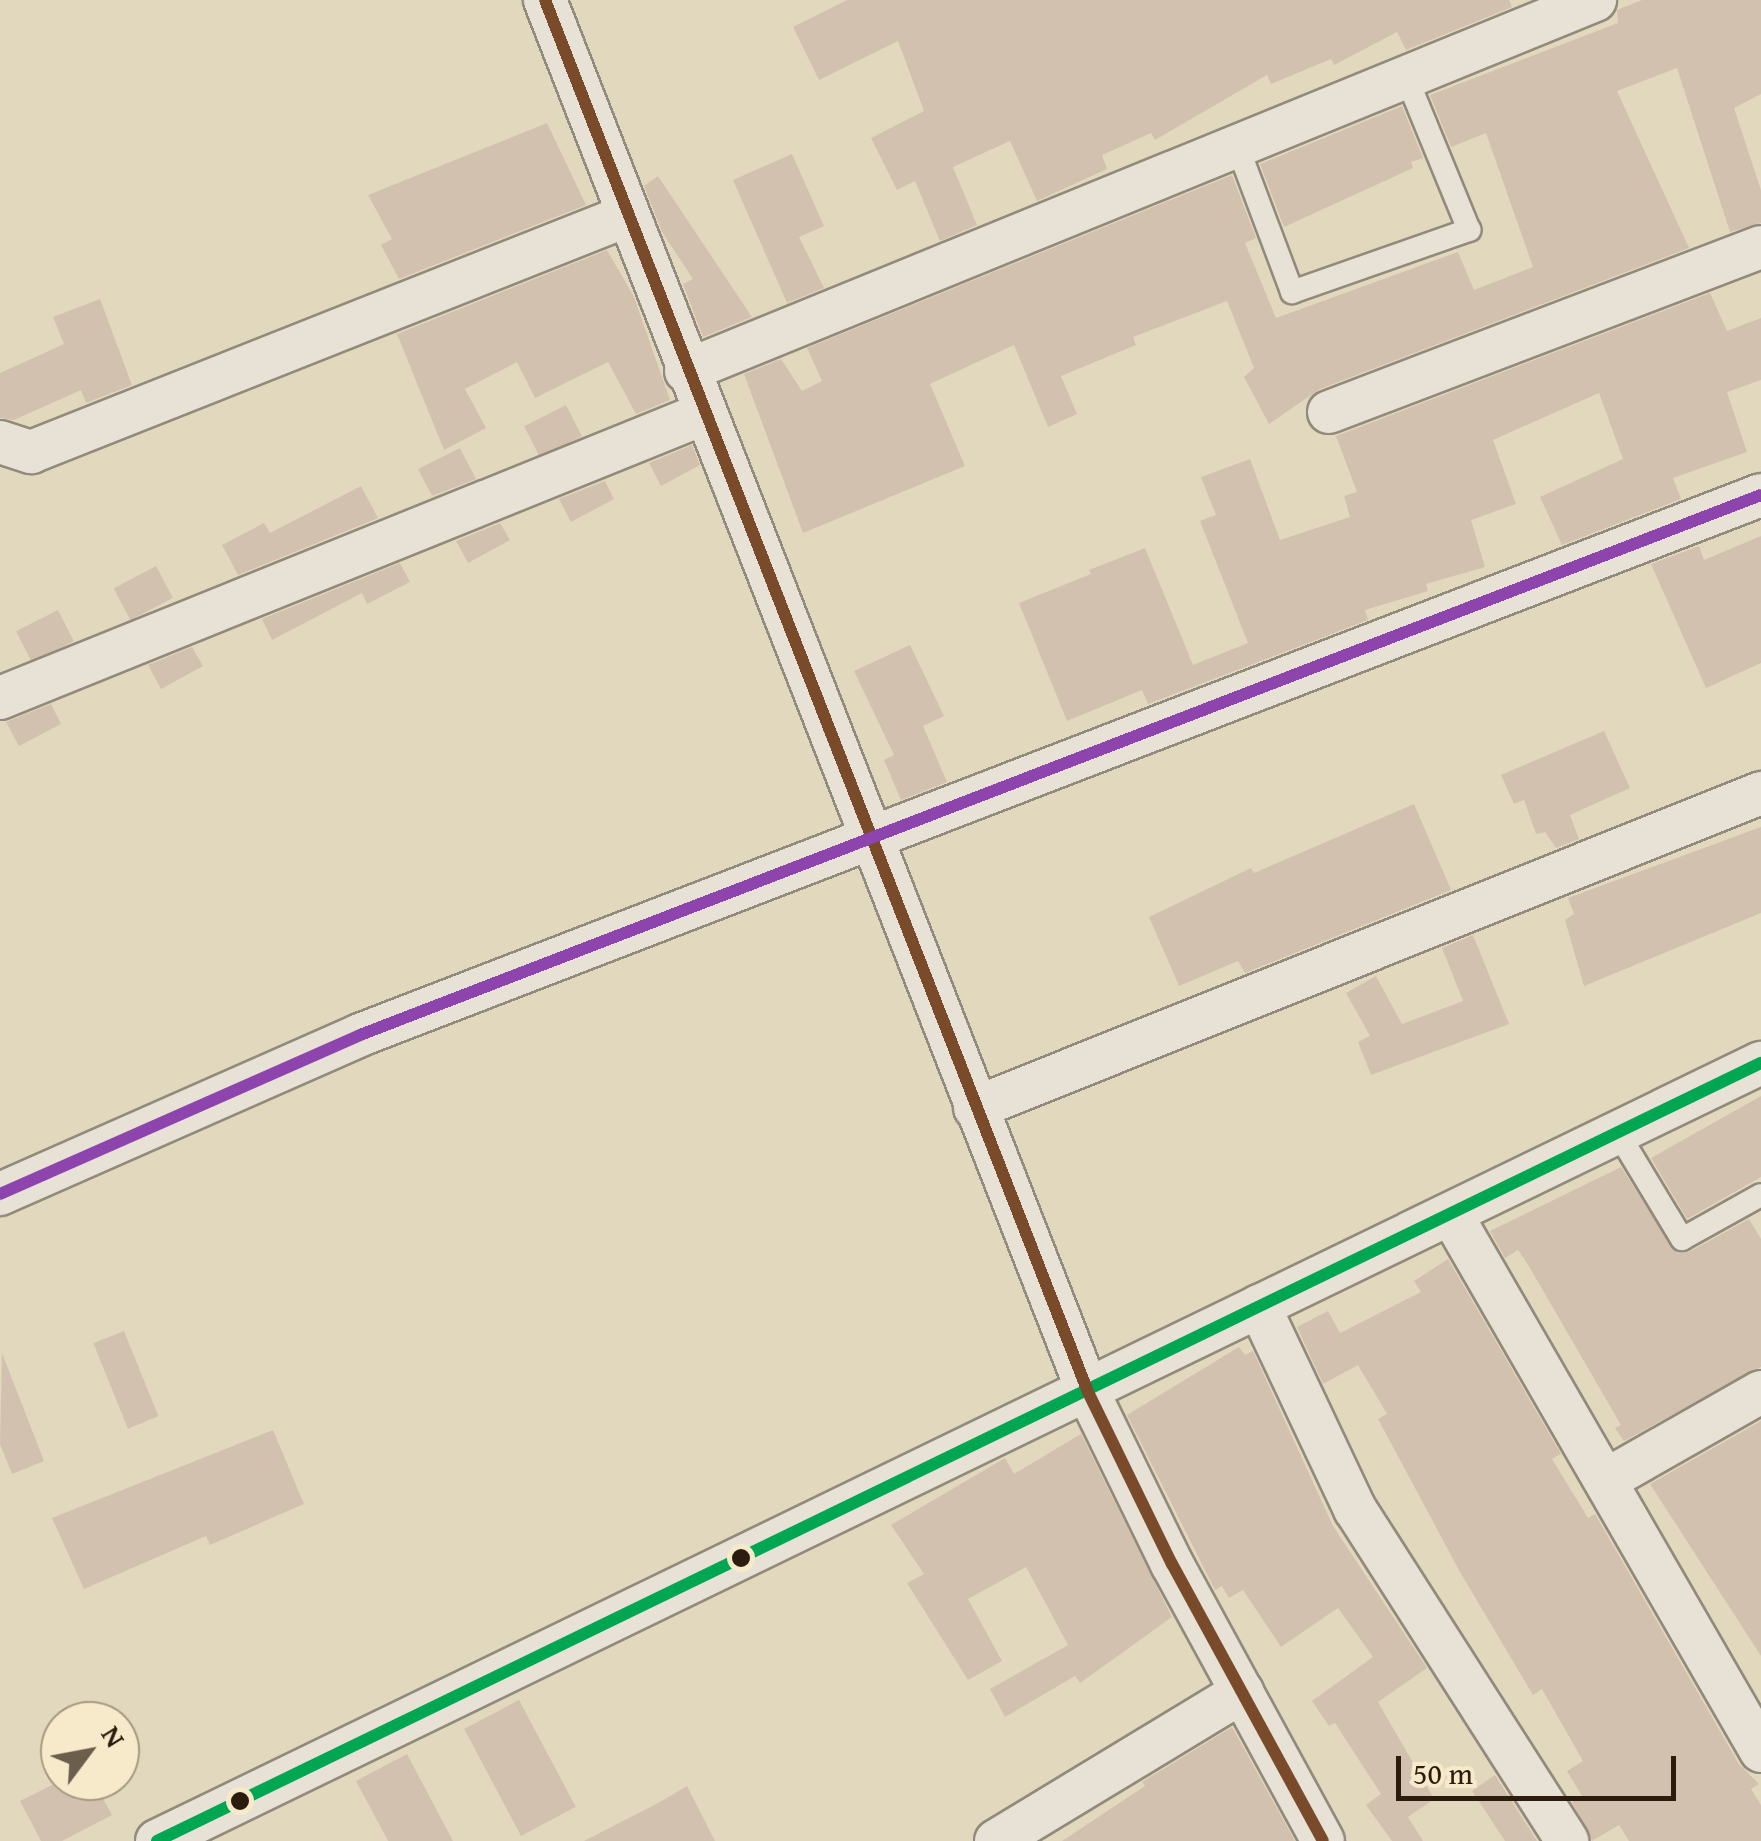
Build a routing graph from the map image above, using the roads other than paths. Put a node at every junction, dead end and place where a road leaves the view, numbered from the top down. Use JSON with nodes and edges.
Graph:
{"nodes":[{"id":1,"x":545,"y":0,"type":"edge"},
{"id":2,"x":1595,"y":0,"type":"edge"},
{"id":3,"x":1536,"y":12,"type":"edge"},
{"id":4,"x":1407,"y":79,"type":"junction"},
{"id":5,"x":1238,"y":148,"type":"junction"},
{"id":6,"x":626,"y":216,"type":"junction"},
{"id":7,"x":1761,"y":247,"type":"edge"},
{"id":8,"x":686,"y":370,"type":"junction"},
{"id":9,"x":1329,"y":412,"type":"dead end"},
{"id":10,"x":703,"y":414,"type":"junction"},
{"id":11,"x":0,"y":442,"type":"edge"},
{"id":12,"x":1761,"y":495,"type":"edge"},
{"id":13,"x":0,"y":698,"type":"edge"},
{"id":14,"x":1761,"y":793,"type":"edge"},
{"id":15,"x":869,"y":836,"type":"junction"},
{"id":16,"x":1760,"y":1065,"type":"edge"},
{"id":17,"x":975,"y":1108,"type":"junction"},
{"id":18,"x":1618,"y":1133,"type":"junction"},
{"id":19,"x":0,"y":1194,"type":"edge"},
{"id":20,"x":1761,"y":1195,"type":"edge"},
{"id":21,"x":1451,"y":1214,"type":"junction"},
{"id":22,"x":1258,"y":1306,"type":"junction"},
{"id":23,"x":1088,"y":1392,"type":"junction"},
{"id":24,"x":1761,"y":1392,"type":"edge"},
{"id":25,"x":1606,"y":1480,"type":"junction"},
{"id":26,"x":1242,"y":1692,"type":"junction"},
{"id":27,"x":1761,"y":1751,"type":"edge"},
{"id":28,"x":157,"y":1841,"type":"edge"},
{"id":29,"x":996,"y":1841,"type":"edge"},
{"id":30,"x":1323,"y":1841,"type":"edge"},
{"id":31,"x":1567,"y":1841,"type":"edge"}],
"edges":[{"from":1,"to":6,"type":"street"},
{"from":2,"to":3,"type":"street"},
{"from":3,"to":4,"type":"street"},
{"from":4,"to":5,"type":"street"},
{"from":4,"to":5,"type":"lane"},
{"from":5,"to":8,"type":"street"},
{"from":6,"to":8,"type":"street"},
{"from":6,"to":11,"type":"street"},
{"from":7,"to":9,"type":"street"},
{"from":8,"to":10,"type":"street"},
{"from":10,"to":13,"type":"street"},
{"from":10,"to":15,"type":"street"},
{"from":12,"to":15,"type":"street"},
{"from":14,"to":17,"type":"street"},
{"from":15,"to":17,"type":"street"},
{"from":15,"to":19,"type":"street"},
{"from":16,"to":18,"type":"street"},
{"from":17,"to":23,"type":"street"},
{"from":18,"to":20,"type":"lane"},
{"from":18,"to":21,"type":"street"},
{"from":21,"to":22,"type":"street"},
{"from":21,"to":25,"type":"street"},
{"from":22,"to":23,"type":"street"},
{"from":22,"to":31,"type":"street"},
{"from":23,"to":26,"type":"street"},
{"from":23,"to":28,"type":"street"},
{"from":24,"to":25,"type":"street"},
{"from":25,"to":27,"type":"street"},
{"from":26,"to":29,"type":"street"},
{"from":26,"to":30,"type":"street"}]}
